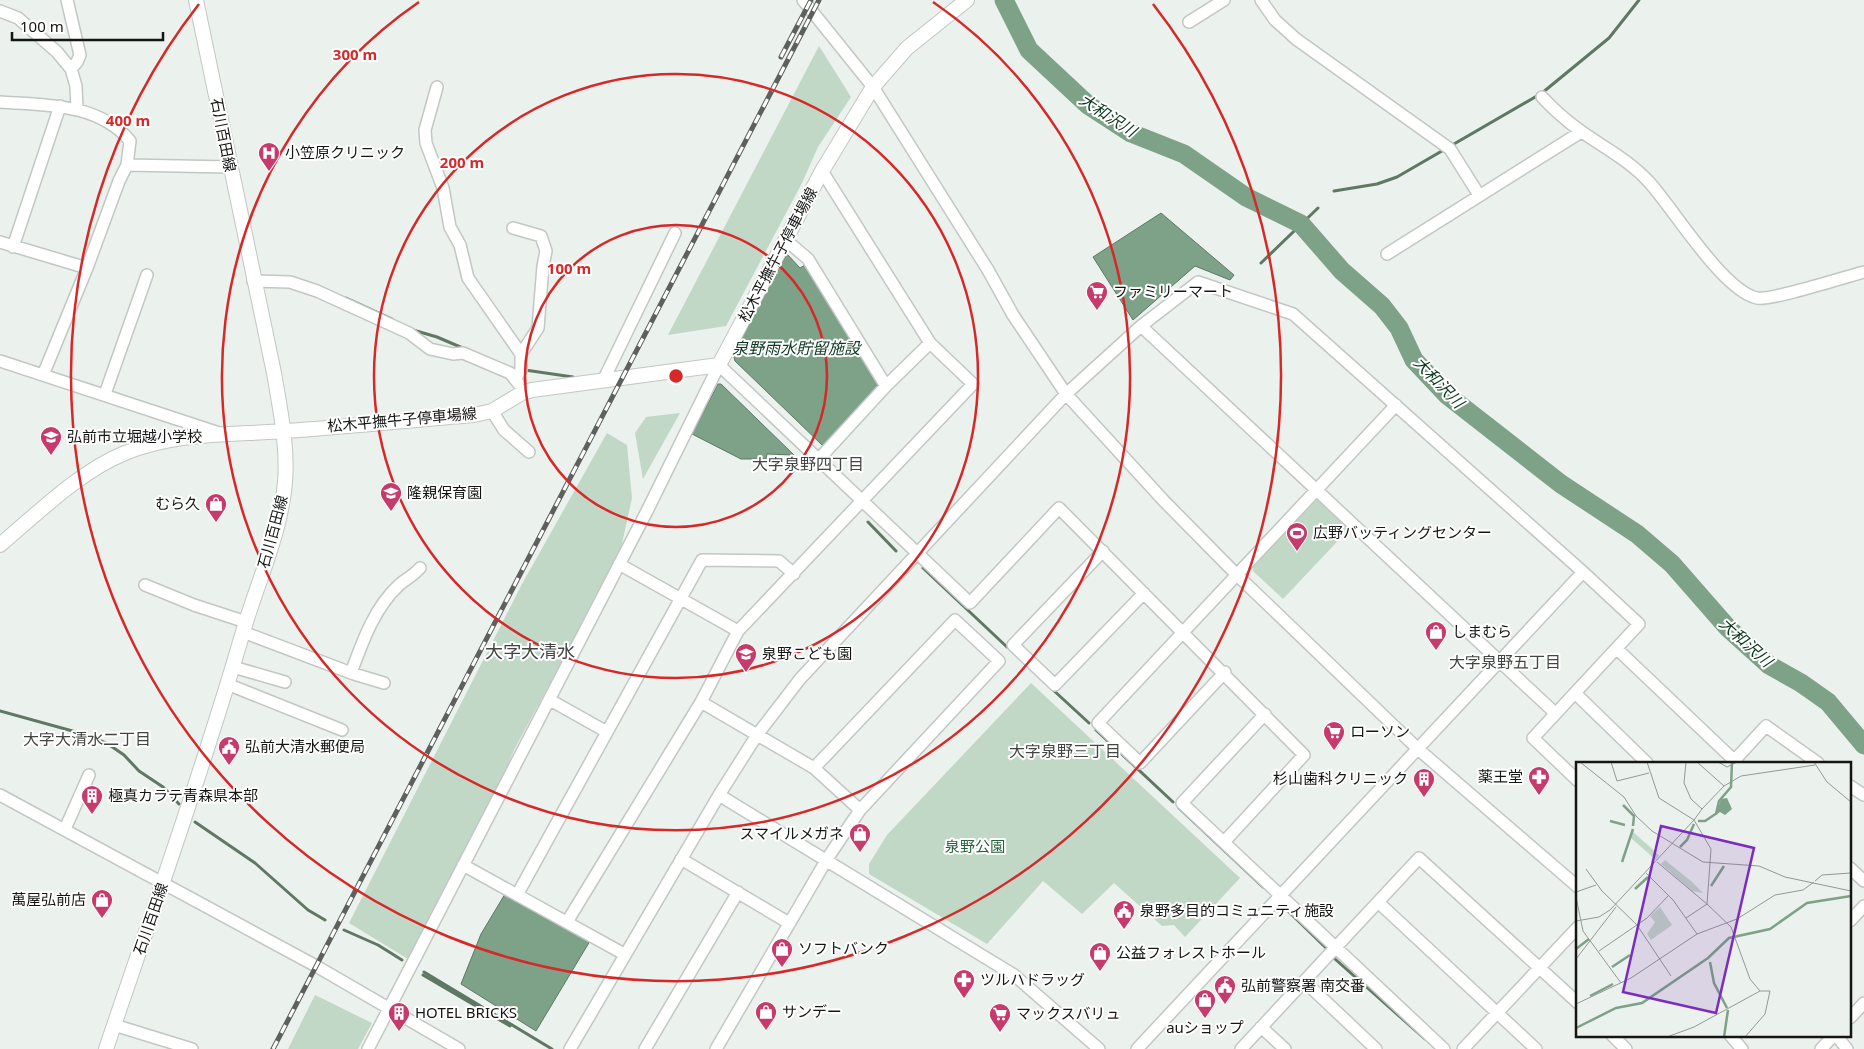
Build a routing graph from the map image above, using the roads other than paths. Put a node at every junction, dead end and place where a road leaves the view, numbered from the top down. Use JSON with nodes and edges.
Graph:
{"nodes":[{"id":1,"x":67,"y":0,"type":"edge"},
{"id":2,"x":196,"y":0,"type":"edge"},
{"id":3,"x":803,"y":0,"type":"edge"},
{"id":4,"x":1224,"y":0,"type":"edge"},
{"id":5,"x":1261,"y":0,"type":"edge"},
{"id":6,"x":964,"y":1,"type":"edge"},
{"id":7,"x":0,"y":11,"type":"edge"},
{"id":8,"x":1189,"y":22,"type":"dead end"},
{"id":9,"x":71,"y":69,"type":"junction"},
{"id":10,"x":437,"y":86,"type":"dead end"},
{"id":11,"x":873,"y":87,"type":"junction"},
{"id":12,"x":1542,"y":97,"type":"dead end"},
{"id":13,"x":0,"y":102,"type":"edge"},
{"id":14,"x":60,"y":106,"type":"junction"},
{"id":15,"x":77,"y":108,"type":"junction"},
{"id":16,"x":1581,"y":132,"type":"junction"},
{"id":17,"x":127,"y":165,"type":"junction"},
{"id":18,"x":229,"y":167,"type":"junction"},
{"id":19,"x":822,"y":171,"type":"junction"},
{"id":20,"x":1479,"y":195,"type":"junction"},
{"id":21,"x":512,"y":228,"type":"dead end"},
{"id":22,"x":675,"y":233,"type":"dead end"},
{"id":23,"x":787,"y":241,"type":"junction"},
{"id":24,"x":0,"y":242,"type":"edge"},
{"id":25,"x":13,"y":247,"type":"junction"},
{"id":26,"x":1387,"y":254,"type":"dead end"},
{"id":27,"x":87,"y":268,"type":"junction"},
{"id":28,"x":1864,"y":272,"type":"edge"},
{"id":29,"x":147,"y":275,"type":"dead end"},
{"id":30,"x":253,"y":280,"type":"junction"},
{"id":31,"x":1141,"y":326,"type":"junction"},
{"id":32,"x":930,"y":343,"type":"junction"},
{"id":33,"x":521,"y":354,"type":"junction"},
{"id":34,"x":0,"y":361,"type":"edge"},
{"id":35,"x":719,"y":365,"type":"junction"},
{"id":36,"x":43,"y":374,"type":"junction"},
{"id":37,"x":516,"y":378,"type":"junction"},
{"id":38,"x":603,"y":381,"type":"junction"},
{"id":39,"x":886,"y":386,"type":"junction"},
{"id":40,"x":522,"y":393,"type":"junction"},
{"id":41,"x":105,"y":394,"type":"junction"},
{"id":42,"x":1066,"y":394,"type":"junction"},
{"id":43,"x":1396,"y":405,"type":"junction"},
{"id":44,"x":492,"y":411,"type":"junction"},
{"id":45,"x":284,"y":431,"type":"junction"},
{"id":46,"x":219,"y":433,"type":"junction"},
{"id":47,"x":529,"y":452,"type":"dead end"},
{"id":48,"x":819,"y":459,"type":"junction"},
{"id":49,"x":1318,"y":490,"type":"junction"},
{"id":50,"x":862,"y":502,"type":"junction"},
{"id":51,"x":0,"y":545,"type":"edge"},
{"id":52,"x":1103,"y":551,"type":"junction"},
{"id":53,"x":918,"y":554,"type":"junction"},
{"id":54,"x":619,"y":564,"type":"junction"},
{"id":55,"x":420,"y":568,"type":"dead end"},
{"id":56,"x":1583,"y":572,"type":"junction"},
{"id":57,"x":794,"y":574,"type":"junction"},
{"id":58,"x":1237,"y":575,"type":"junction"},
{"id":59,"x":145,"y":585,"type":"dead end"},
{"id":60,"x":1144,"y":593,"type":"junction"},
{"id":61,"x":680,"y":601,"type":"junction"},
{"id":62,"x":245,"y":627,"type":"junction"},
{"id":63,"x":738,"y":631,"type":"junction"},
{"id":64,"x":1184,"y":632,"type":"junction"},
{"id":65,"x":1617,"y":649,"type":"junction"},
{"id":66,"x":1499,"y":661,"type":"junction"},
{"id":67,"x":233,"y":667,"type":"junction"},
{"id":68,"x":1224,"y":672,"type":"junction"},
{"id":69,"x":351,"y":673,"type":"junction"},
{"id":70,"x":285,"y":682,"type":"dead end"},
{"id":71,"x":384,"y":683,"type":"dead end"},
{"id":72,"x":228,"y":684,"type":"junction"},
{"id":73,"x":1576,"y":694,"type":"junction"},
{"id":74,"x":550,"y":700,"type":"junction"},
{"id":75,"x":701,"y":702,"type":"junction"},
{"id":76,"x":1555,"y":713,"type":"junction"},
{"id":77,"x":1265,"y":714,"type":"junction"},
{"id":78,"x":342,"y":730,"type":"dead end"},
{"id":79,"x":607,"y":732,"type":"junction"},
{"id":80,"x":757,"y":735,"type":"junction"},
{"id":81,"x":1418,"y":749,"type":"junction"},
{"id":82,"x":1646,"y":762,"type":"edge"},
{"id":83,"x":1735,"y":762,"type":"edge"},
{"id":84,"x":1817,"y":762,"type":"edge"},
{"id":85,"x":814,"y":768,"type":"junction"},
{"id":86,"x":89,"y":774,"type":"dead end"},
{"id":87,"x":1576,"y":779,"type":"edge"},
{"id":88,"x":1852,"y":787,"type":"edge"},
{"id":89,"x":0,"y":795,"type":"edge"},
{"id":90,"x":718,"y":795,"type":"junction"},
{"id":91,"x":1864,"y":795,"type":"edge"},
{"id":92,"x":860,"y":810,"type":"junction"},
{"id":93,"x":65,"y":829,"type":"junction"},
{"id":94,"x":1224,"y":842,"type":"junction"},
{"id":95,"x":681,"y":859,"type":"junction"},
{"id":96,"x":827,"y":859,"type":"junction"},
{"id":97,"x":463,"y":865,"type":"junction"},
{"id":98,"x":1852,"y":870,"type":"edge"},
{"id":99,"x":1864,"y":881,"type":"edge"},
{"id":100,"x":163,"y":882,"type":"junction"},
{"id":101,"x":1576,"y":886,"type":"edge"},
{"id":102,"x":738,"y":892,"type":"junction"},
{"id":103,"x":517,"y":895,"type":"junction"},
{"id":104,"x":1281,"y":895,"type":"junction"},
{"id":105,"x":1378,"y":902,"type":"junction"},
{"id":106,"x":1864,"y":906,"type":"edge"},
{"id":107,"x":1852,"y":919,"type":"edge"},
{"id":108,"x":567,"y":922,"type":"junction"},
{"id":109,"x":789,"y":922,"type":"junction"},
{"id":110,"x":1576,"y":929,"type":"edge"},
{"id":111,"x":1335,"y":949,"type":"junction"},
{"id":112,"x":624,"y":954,"type":"junction"},
{"id":113,"x":1540,"y":967,"type":"junction"},
{"id":114,"x":1305,"y":982,"type":"junction"},
{"id":115,"x":1576,"y":1001,"type":"edge"},
{"id":116,"x":1864,"y":1003,"type":"edge"},
{"id":117,"x":388,"y":1007,"type":"junction"},
{"id":118,"x":1497,"y":1013,"type":"junction"},
{"id":119,"x":1852,"y":1016,"type":"edge"},
{"id":120,"x":114,"y":1025,"type":"junction"},
{"id":121,"x":1262,"y":1027,"type":"junction"},
{"id":122,"x":1613,"y":1036,"type":"edge"},
{"id":123,"x":1731,"y":1036,"type":"edge"},
{"id":124,"x":1834,"y":1036,"type":"edge"},
{"id":125,"x":1836,"y":1036,"type":"edge"},
{"id":126,"x":106,"y":1049,"type":"edge"},
{"id":127,"x":192,"y":1049,"type":"edge"},
{"id":128,"x":368,"y":1049,"type":"edge"},
{"id":129,"x":459,"y":1049,"type":"edge"},
{"id":130,"x":570,"y":1049,"type":"edge"},
{"id":131,"x":645,"y":1049,"type":"edge"},
{"id":132,"x":716,"y":1049,"type":"edge"},
{"id":133,"x":1099,"y":1049,"type":"edge"},
{"id":134,"x":1137,"y":1049,"type":"edge"},
{"id":135,"x":1241,"y":1049,"type":"edge"},
{"id":136,"x":1285,"y":1049,"type":"edge"},
{"id":137,"x":1376,"y":1049,"type":"edge"},
{"id":138,"x":1444,"y":1049,"type":"edge"},
{"id":139,"x":1463,"y":1049,"type":"edge"},
{"id":140,"x":1536,"y":1049,"type":"edge"},
{"id":141,"x":1626,"y":1049,"type":"edge"},
{"id":142,"x":1742,"y":1049,"type":"edge"},
{"id":143,"x":1821,"y":1049,"type":"edge"},
{"id":144,"x":1847,"y":1049,"type":"edge"}],
"edges":[{"from":1,"to":9,"type":"street"},
{"from":2,"to":18,"type":"main road","name":"石川百田線"},
{"from":3,"to":11,"type":"street"},
{"from":4,"to":8,"type":"street"},
{"from":5,"to":20,"type":"street"},
{"from":6,"to":11,"type":"main road","name":"松木平撫牛子停車場線"},
{"from":7,"to":9,"type":"street"},
{"from":9,"to":15,"type":"street"},
{"from":10,"to":33,"type":"street"},
{"from":11,"to":19,"type":"main road","name":"松木平撫牛子停車場線"},
{"from":11,"to":42,"type":"street"},
{"from":12,"to":16,"type":"street"},
{"from":13,"to":14,"type":"street"},
{"from":14,"to":15,"type":"street"},
{"from":14,"to":25,"type":"street"},
{"from":15,"to":17,"type":"street"},
{"from":16,"to":20,"type":"street"},
{"from":16,"to":28,"type":"street"},
{"from":17,"to":18,"type":"street"},
{"from":17,"to":27,"type":"street"},
{"from":18,"to":30,"type":"main road","name":"石川百田線"},
{"from":19,"to":23,"type":"main road","name":"松木平撫牛子停車場線"},
{"from":19,"to":32,"type":"street"},
{"from":20,"to":26,"type":"street"},
{"from":21,"to":33,"type":"street"},
{"from":22,"to":38,"type":"street"},
{"from":23,"to":35,"type":"main road","name":"松木平撫牛子停車場線"},
{"from":23,"to":39,"type":"street"},
{"from":24,"to":25,"type":"street"},
{"from":25,"to":27,"type":"street"},
{"from":27,"to":36,"type":"street"},
{"from":29,"to":41,"type":"street"},
{"from":30,"to":37,"type":"street"},
{"from":30,"to":45,"type":"main road","name":"石川百田線"},
{"from":31,"to":42,"type":"street"},
{"from":31,"to":43,"type":"street"},
{"from":31,"to":49,"type":"street"},
{"from":32,"to":39,"type":"street"},
{"from":32,"to":50,"type":"street"},
{"from":33,"to":37,"type":"street"},
{"from":34,"to":36,"type":"street"},
{"from":35,"to":38,"type":"main road","name":"松木平撫牛子停車場線"},
{"from":35,"to":48,"type":"street"},
{"from":35,"to":54,"type":"street"},
{"from":36,"to":41,"type":"street"},
{"from":37,"to":40,"type":"street"},
{"from":38,"to":40,"type":"main road","name":"松木平撫牛子停車場線"},
{"from":39,"to":48,"type":"street"},
{"from":40,"to":44,"type":"main road","name":"松木平撫牛子停車場線"},
{"from":41,"to":46,"type":"street"},
{"from":42,"to":53,"type":"street"},
{"from":42,"to":58,"type":"street"},
{"from":43,"to":49,"type":"street"},
{"from":43,"to":56,"type":"street"},
{"from":44,"to":45,"type":"main road","name":"松木平撫牛子停車場線"},
{"from":44,"to":47,"type":"street"},
{"from":45,"to":46,"type":"main road","name":"松木平撫牛子停車場線"},
{"from":45,"to":62,"type":"main road","name":"石川百田線"},
{"from":46,"to":51,"type":"main road","name":"松木平撫牛子停車場線"},
{"from":48,"to":50,"type":"street"},
{"from":49,"to":58,"type":"street"},
{"from":49,"to":66,"type":"street"},
{"from":50,"to":53,"type":"street"},
{"from":50,"to":57,"type":"street"},
{"from":52,"to":53,"type":"street"},
{"from":52,"to":60,"type":"street"},
{"from":52,"to":60,"type":"street"},
{"from":53,"to":80,"type":"street"},
{"from":54,"to":61,"type":"street"},
{"from":54,"to":74,"type":"street"},
{"from":55,"to":69,"type":"street"},
{"from":56,"to":65,"type":"street"},
{"from":56,"to":66,"type":"street"},
{"from":57,"to":61,"type":"street"},
{"from":57,"to":63,"type":"street"},
{"from":58,"to":64,"type":"street"},
{"from":58,"to":81,"type":"street"},
{"from":59,"to":62,"type":"street"},
{"from":60,"to":64,"type":"street"},
{"from":61,"to":63,"type":"street"},
{"from":61,"to":79,"type":"street"},
{"from":62,"to":67,"type":"main road","name":"石川百田線"},
{"from":62,"to":69,"type":"street"},
{"from":63,"to":75,"type":"street"},
{"from":64,"to":68,"type":"street"},
{"from":64,"to":68,"type":"street"},
{"from":65,"to":73,"type":"street"},
{"from":65,"to":83,"type":"street"},
{"from":66,"to":76,"type":"street"},
{"from":66,"to":81,"type":"street"},
{"from":67,"to":70,"type":"street"},
{"from":67,"to":72,"type":"main road","name":"石川百田線"},
{"from":68,"to":77,"type":"street"},
{"from":69,"to":71,"type":"street"},
{"from":72,"to":78,"type":"street"},
{"from":72,"to":100,"type":"main road","name":"石川百田線"},
{"from":73,"to":76,"type":"street"},
{"from":73,"to":82,"type":"street"},
{"from":74,"to":79,"type":"street"},
{"from":74,"to":97,"type":"street"},
{"from":75,"to":80,"type":"street"},
{"from":75,"to":108,"type":"street"},
{"from":76,"to":87,"type":"street"},
{"from":77,"to":94,"type":"street"},
{"from":77,"to":94,"type":"street"},
{"from":79,"to":103,"type":"street"},
{"from":80,"to":85,"type":"street"},
{"from":80,"to":90,"type":"street"},
{"from":81,"to":101,"type":"street"},
{"from":81,"to":104,"type":"street"},
{"from":83,"to":84,"type":"street"},
{"from":85,"to":92,"type":"street"},
{"from":85,"to":92,"type":"street"},
{"from":86,"to":93,"type":"street"},
{"from":88,"to":91,"type":"street"},
{"from":89,"to":93,"type":"street"},
{"from":90,"to":95,"type":"street"},
{"from":90,"to":96,"type":"street"},
{"from":92,"to":96,"type":"street"},
{"from":93,"to":100,"type":"street"},
{"from":94,"to":104,"type":"street"},
{"from":95,"to":102,"type":"street"},
{"from":95,"to":112,"type":"street"},
{"from":96,"to":109,"type":"street"},
{"from":96,"to":133,"type":"street"},
{"from":97,"to":103,"type":"street"},
{"from":97,"to":117,"type":"street"},
{"from":98,"to":99,"type":"street"},
{"from":100,"to":117,"type":"street"},
{"from":100,"to":120,"type":"main road","name":"石川百田線"},
{"from":102,"to":109,"type":"street"},
{"from":102,"to":131,"type":"street"},
{"from":103,"to":108,"type":"street"},
{"from":104,"to":111,"type":"street"},
{"from":104,"to":134,"type":"street"},
{"from":105,"to":111,"type":"street"},
{"from":105,"to":113,"type":"street"},
{"from":105,"to":118,"type":"street"},
{"from":106,"to":107,"type":"street"},
{"from":108,"to":112,"type":"street"},
{"from":109,"to":132,"type":"street"},
{"from":110,"to":113,"type":"street"},
{"from":111,"to":114,"type":"street"},
{"from":111,"to":138,"type":"street"},
{"from":112,"to":130,"type":"street"},
{"from":113,"to":115,"type":"street"},
{"from":113,"to":118,"type":"street"},
{"from":114,"to":121,"type":"street"},
{"from":114,"to":137,"type":"street"},
{"from":116,"to":119,"type":"street"},
{"from":117,"to":128,"type":"street"},
{"from":117,"to":129,"type":"street"},
{"from":118,"to":139,"type":"street"},
{"from":118,"to":140,"type":"street"},
{"from":120,"to":126,"type":"main road","name":"石川百田線"},
{"from":120,"to":127,"type":"street"},
{"from":121,"to":135,"type":"street"},
{"from":121,"to":136,"type":"street"},
{"from":122,"to":141,"type":"street"},
{"from":123,"to":142,"type":"street"},
{"from":124,"to":143,"type":"street"},
{"from":125,"to":144,"type":"street"}]}
